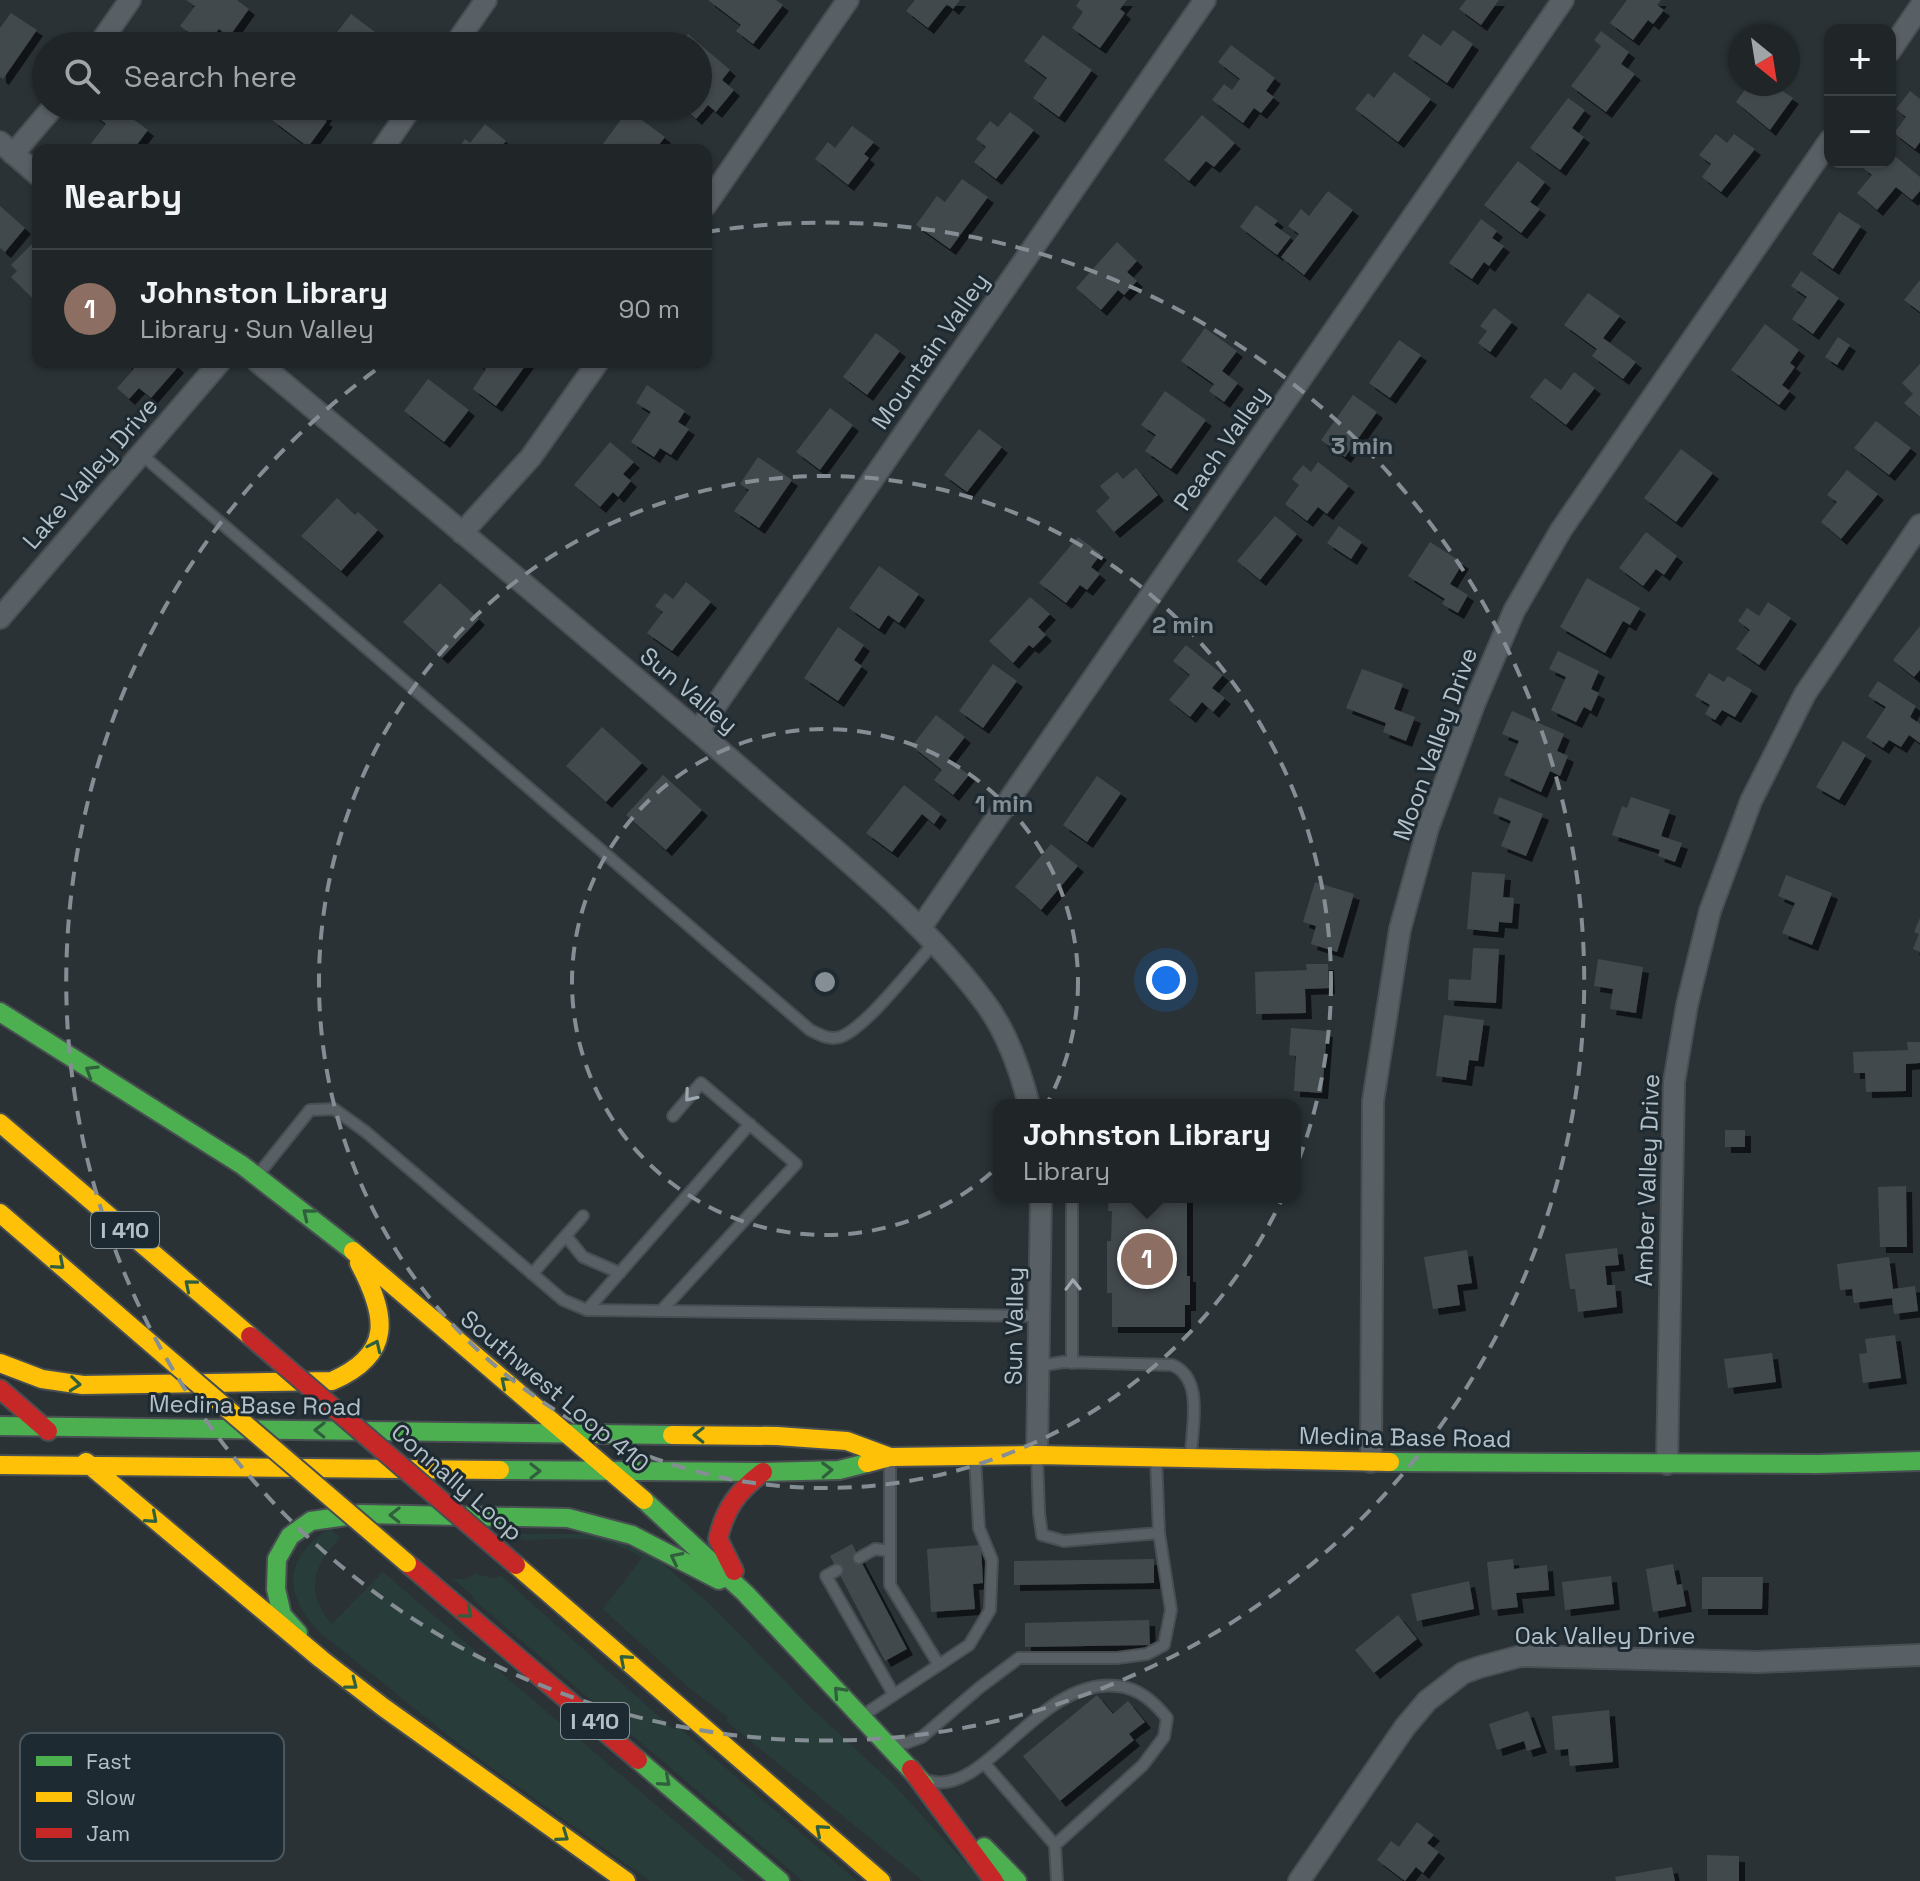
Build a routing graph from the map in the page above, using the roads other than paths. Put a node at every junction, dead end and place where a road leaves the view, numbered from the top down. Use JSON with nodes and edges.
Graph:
{"nodes":[{"id":1,"x":130,"y":0,"type":"edge"},
{"id":2,"x":486,"y":0,"type":"edge"},
{"id":3,"x":848,"y":0,"type":"edge"},
{"id":4,"x":1205,"y":0,"type":"edge"},
{"id":5,"x":1563,"y":0,"type":"edge"},
{"id":6,"x":1920,"y":7,"type":"edge"},
{"id":7,"x":108,"y":32,"type":"edge"},
{"id":8,"x":464,"y":32,"type":"edge"},
{"id":9,"x":1896,"y":42,"type":"edge"},
{"id":10,"x":38,"y":120,"type":"edge"},
{"id":11,"x":402,"y":120,"type":"edge"},
{"id":12,"x":386,"y":144,"type":"edge"},
{"id":13,"x":7,"y":148,"type":"edge"},
{"id":14,"x":1824,"y":149,"type":"edge"},
{"id":15,"x":32,"y":170,"type":"edge"},
{"id":16,"x":712,"y":196,"type":"edge"},
{"id":17,"x":215,"y":368,"type":"edge"},
{"id":18,"x":265,"y":368,"type":"edge"},
{"id":19,"x":594,"y":368,"type":"edge"},
{"id":20,"x":141,"y":454,"type":"junction"},
{"id":21,"x":1920,"y":525,"type":"edge"},
{"id":22,"x":462,"y":533,"type":"junction"},
{"id":23,"x":2,"y":613,"type":"edge"},
{"id":24,"x":698,"y":731,"type":"junction"},
{"id":25,"x":928,"y":935,"type":"junction"},
{"id":26,"x":0,"y":1012,"type":"edge"},
{"id":27,"x":1028,"y":1099,"type":"edge"},
{"id":28,"x":673,"y":1116,"type":"dead end"},
{"id":29,"x":0,"y":1123,"type":"edge"},
{"id":30,"x":750,"y":1124,"type":"junction"},
{"id":31,"x":257,"y":1176,"type":"junction"},
{"id":32,"x":1041,"y":1203,"type":"edge"},
{"id":33,"x":1072,"y":1203,"type":"edge"},
{"id":34,"x":0,"y":1213,"type":"edge"},
{"id":35,"x":583,"y":1216,"type":"dead end"},
{"id":36,"x":566,"y":1236,"type":"junction"},
{"id":37,"x":346,"y":1245,"type":"junction"},
{"id":38,"x":620,"y":1273,"type":"junction"},
{"id":39,"x":532,"y":1274,"type":"junction"},
{"id":40,"x":587,"y":1310,"type":"junction"},
{"id":41,"x":661,"y":1311,"type":"junction"},
{"id":42,"x":1040,"y":1316,"type":"junction"},
{"id":43,"x":0,"y":1363,"type":"edge"},
{"id":44,"x":1072,"y":1363,"type":"junction"},
{"id":45,"x":1039,"y":1366,"type":"junction"},
{"id":46,"x":0,"y":1389,"type":"edge"},
{"id":47,"x":0,"y":1426,"type":"edge"},
{"id":48,"x":44,"y":1427,"type":"junction"},
{"id":49,"x":566,"y":1432,"type":"junction"},
{"id":50,"x":1037,"y":1455,"type":"junction"},
{"id":51,"x":975,"y":1456,"type":"junction"},
{"id":52,"x":890,"y":1457,"type":"junction"},
{"id":53,"x":1156,"y":1458,"type":"junction"},
{"id":54,"x":1191,"y":1458,"type":"junction"},
{"id":55,"x":1920,"y":1461,"type":"edge"},
{"id":56,"x":1371,"y":1462,"type":"junction"},
{"id":57,"x":1667,"y":1464,"type":"junction"},
{"id":58,"x":0,"y":1465,"type":"edge"},
{"id":59,"x":93,"y":1467,"type":"junction"},
{"id":60,"x":612,"y":1471,"type":"junction"},
{"id":61,"x":763,"y":1472,"type":"junction"},
{"id":62,"x":1159,"y":1533,"type":"junction"},
{"id":63,"x":890,"y":1551,"type":"junction"},
{"id":64,"x":859,"y":1558,"type":"dead end"},
{"id":65,"x":837,"y":1570,"type":"dead end"},
{"id":66,"x":745,"y":1593,"type":"junction"},
{"id":67,"x":1920,"y":1655,"type":"edge"},
{"id":68,"x":321,"y":1659,"type":"junction"},
{"id":69,"x":939,"y":1665,"type":"junction"},
{"id":70,"x":894,"y":1695,"type":"junction"},
{"id":71,"x":861,"y":1716,"type":"junction"},
{"id":72,"x":886,"y":1743,"type":"junction"},
{"id":73,"x":984,"y":1763,"type":"junction"},
{"id":74,"x":911,"y":1769,"type":"junction"},
{"id":75,"x":1055,"y":1845,"type":"junction"},
{"id":76,"x":626,"y":1881,"type":"edge"},
{"id":77,"x":780,"y":1881,"type":"edge"},
{"id":78,"x":881,"y":1881,"type":"edge"},
{"id":79,"x":994,"y":1881,"type":"edge"},
{"id":80,"x":1017,"y":1881,"type":"edge"},
{"id":81,"x":1057,"y":1881,"type":"edge"},
{"id":82,"x":1299,"y":1881,"type":"edge"}],
"edges":[{"from":1,"to":7,"type":"street"},
{"from":2,"to":8,"type":"street"},
{"from":3,"to":16,"type":"street"},
{"from":4,"to":24,"type":"street","name":"Mountain Valley"},
{"from":5,"to":25,"type":"street","name":"Peach Valley"},
{"from":6,"to":9,"type":"street"},
{"from":10,"to":13,"type":"street"},
{"from":11,"to":12,"type":"street"},
{"from":13,"to":15,"type":"street"},
{"from":14,"to":56,"type":"street","name":"Moon Valley Drive"},
{"from":17,"to":20,"type":"street","name":"Lake Valley Drive"},
{"from":18,"to":22,"type":"street","name":"Sun Valley"},
{"from":19,"to":22,"type":"street"},
{"from":20,"to":23,"type":"street","name":"Lake Valley Drive"},
{"from":20,"to":25,"type":"lane"},
{"from":21,"to":57,"type":"street","name":"Amber Valley Drive"},
{"from":22,"to":24,"type":"street","name":"Sun Valley"},
{"from":24,"to":25,"type":"street","name":"Sun Valley"},
{"from":25,"to":27,"type":"street","name":"Sun Valley"},
{"from":31,"to":26,"type":"main road","name":"Southwest Loop 410","one_way":true},
{"from":30,"to":28,"type":"lane","one_way":true},
{"from":78,"to":29,"type":"main road","name":"Connally Loop","number":"I 410","one_way":true,"bridge":true},
{"from":30,"to":38,"type":"lane"},
{"from":30,"to":41,"type":"lane"},
{"from":37,"to":31,"type":"main road","name":"Southwest Loop 410","one_way":true},
{"from":31,"to":39,"type":"lane"},
{"from":32,"to":42,"type":"street","name":"Sun Valley"},
{"from":44,"to":33,"type":"lane","one_way":true},
{"from":34,"to":77,"type":"main road","number":"I 410","one_way":true,"bridge":true},
{"from":35,"to":36,"type":"lane"},
{"from":36,"to":38,"type":"lane"},
{"from":36,"to":39,"type":"lane"},
{"from":43,"to":37,"type":"main road","one_way":true},
{"from":49,"to":37,"type":"main road","name":"Southwest Loop 410","one_way":true},
{"from":38,"to":40,"type":"lane"},
{"from":39,"to":40,"type":"lane"},
{"from":40,"to":41,"type":"lane"},
{"from":41,"to":42,"type":"lane"},
{"from":42,"to":45,"type":"street","name":"Sun Valley"},
{"from":44,"to":45,"type":"lane"},
{"from":44,"to":54,"type":"lane"},
{"from":45,"to":50,"type":"street","name":"Sun Valley"},
{"from":46,"to":48,"type":"main road"},
{"from":47,"to":48,"type":"main road","name":"Medina Base Road"},
{"from":49,"to":48,"type":"main road","name":"Medina Base Road","one_way":true},
{"from":48,"to":59,"type":"main road"},
{"from":52,"to":49,"type":"main road","name":"Medina Base Road","one_way":true},
{"from":49,"to":60,"type":"main road","name":"Southwest Loop 410"},
{"from":50,"to":51,"type":"main road","name":"Medina Base Road"},
{"from":50,"to":53,"type":"main road","name":"Medina Base Road"},
{"from":50,"to":62,"type":"lane"},
{"from":51,"to":52,"type":"main road","name":"Medina Base Road"},
{"from":51,"to":69,"type":"lane"},
{"from":61,"to":52,"type":"main road","name":"Medina Base Road","one_way":true},
{"from":52,"to":63,"type":"lane"},
{"from":53,"to":54,"type":"main road","name":"Medina Base Road"},
{"from":53,"to":62,"type":"lane"},
{"from":54,"to":56,"type":"main road","name":"Medina Base Road"},
{"from":55,"to":57,"type":"main road","name":"Medina Base Road"},
{"from":56,"to":57,"type":"main road","name":"Medina Base Road"},
{"from":58,"to":59,"type":"main road","name":"Medina Base Road"},
{"from":59,"to":60,"type":"main road","name":"Medina Base Road","one_way":true},
{"from":59,"to":68,"type":"main road","one_way":true},
{"from":60,"to":61,"type":"main road","name":"Medina Base Road"},
{"from":60,"to":66,"type":"main road","name":"Southwest Loop 410"},
{"from":61,"to":66,"type":"main road"},
{"from":62,"to":72,"type":"lane"},
{"from":63,"to":64,"type":"lane"},
{"from":63,"to":69,"type":"lane"},
{"from":65,"to":70,"type":"lane"},
{"from":66,"to":68,"type":"main road","one_way":true},
{"from":71,"to":66,"type":"main road","name":"Southwest Loop 410","one_way":true},
{"from":67,"to":82,"type":"street","name":"Oak Valley Drive"},
{"from":68,"to":76,"type":"main road","one_way":true},
{"from":69,"to":70,"type":"lane"},
{"from":70,"to":71,"type":"lane"},
{"from":71,"to":72,"type":"main road","name":"Southwest Loop 410"},
{"from":72,"to":74,"type":"main road","name":"Southwest Loop 410"},
{"from":73,"to":74,"type":"lane"},
{"from":73,"to":75,"type":"lane"},
{"from":73,"to":75,"type":"lane"},
{"from":74,"to":79,"type":"main road"},
{"from":74,"to":80,"type":"main road","name":"Southwest Loop 410"},
{"from":75,"to":81,"type":"lane"}]}
